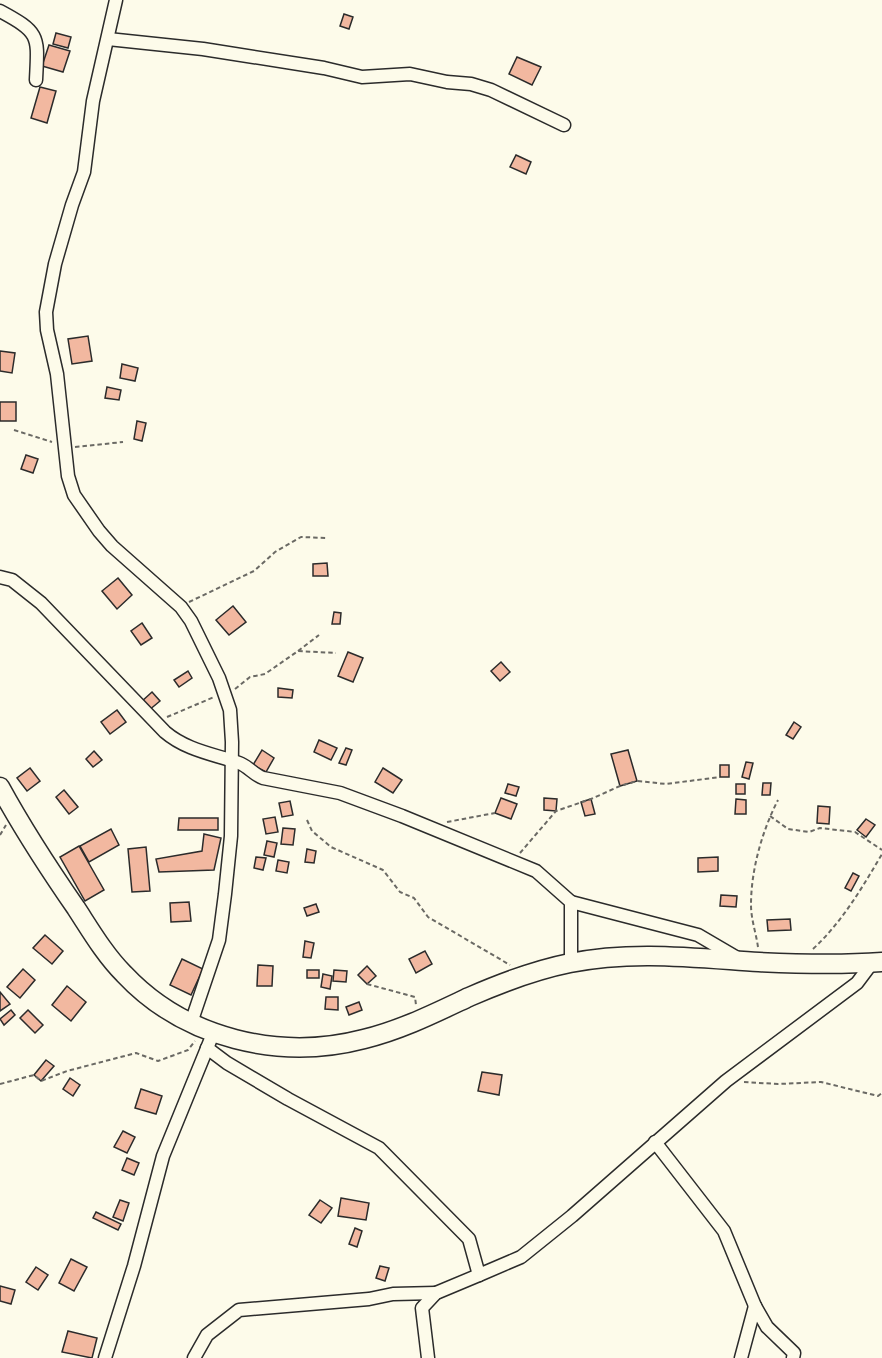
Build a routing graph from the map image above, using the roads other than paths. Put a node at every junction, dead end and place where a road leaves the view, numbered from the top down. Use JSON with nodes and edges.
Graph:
{"nodes":[{"id":1,"x":116,"y":0,"type":"edge"},
{"id":2,"x":0,"y":11,"type":"edge"},
{"id":3,"x":108,"y":39,"type":"junction"},
{"id":4,"x":36,"y":80,"type":"dead end"},
{"id":5,"x":564,"y":125,"type":"dead end"},
{"id":6,"x":0,"y":577,"type":"edge"},
{"id":7,"x":231,"y":761,"type":"junction"},
{"id":8,"x":0,"y":787,"type":"edge"},
{"id":9,"x":571,"y":902,"type":"junction"},
{"id":10,"x":741,"y":960,"type":"junction"},
{"id":11,"x":877,"y":962,"type":"edge"},
{"id":12,"x":571,"y":963,"type":"junction"},
{"id":13,"x":204,"y":1033,"type":"junction"},
{"id":14,"x":655,"y":1142,"type":"junction"},
{"id":15,"x":479,"y":1275,"type":"junction"},
{"id":16,"x":436,"y":1293,"type":"junction"},
{"id":17,"x":755,"y":1306,"type":"junction"},
{"id":18,"x":105,"y":1358,"type":"edge"},
{"id":19,"x":194,"y":1358,"type":"edge"},
{"id":20,"x":428,"y":1358,"type":"edge"},
{"id":21,"x":741,"y":1358,"type":"edge"},
{"id":22,"x":793,"y":1358,"type":"edge"}],
"edges":[{"from":1,"to":3,"type":"street"},
{"from":2,"to":4,"type":"street"},
{"from":3,"to":5,"type":"street"},
{"from":3,"to":7,"type":"street"},
{"from":6,"to":7,"type":"street"},
{"from":7,"to":9,"type":"street"},
{"from":7,"to":13,"type":"street"},
{"from":8,"to":13,"type":"highway"},
{"from":9,"to":10,"type":"street"},
{"from":9,"to":12,"type":"street"},
{"from":10,"to":11,"type":"highway"},
{"from":10,"to":12,"type":"highway"},
{"from":11,"to":14,"type":"street"},
{"from":12,"to":13,"type":"highway"},
{"from":13,"to":15,"type":"street"},
{"from":13,"to":18,"type":"street"},
{"from":14,"to":15,"type":"street"},
{"from":14,"to":17,"type":"street"},
{"from":15,"to":16,"type":"street"},
{"from":16,"to":19,"type":"street"},
{"from":16,"to":20,"type":"street"},
{"from":17,"to":21,"type":"street"},
{"from":17,"to":22,"type":"street"}]}
